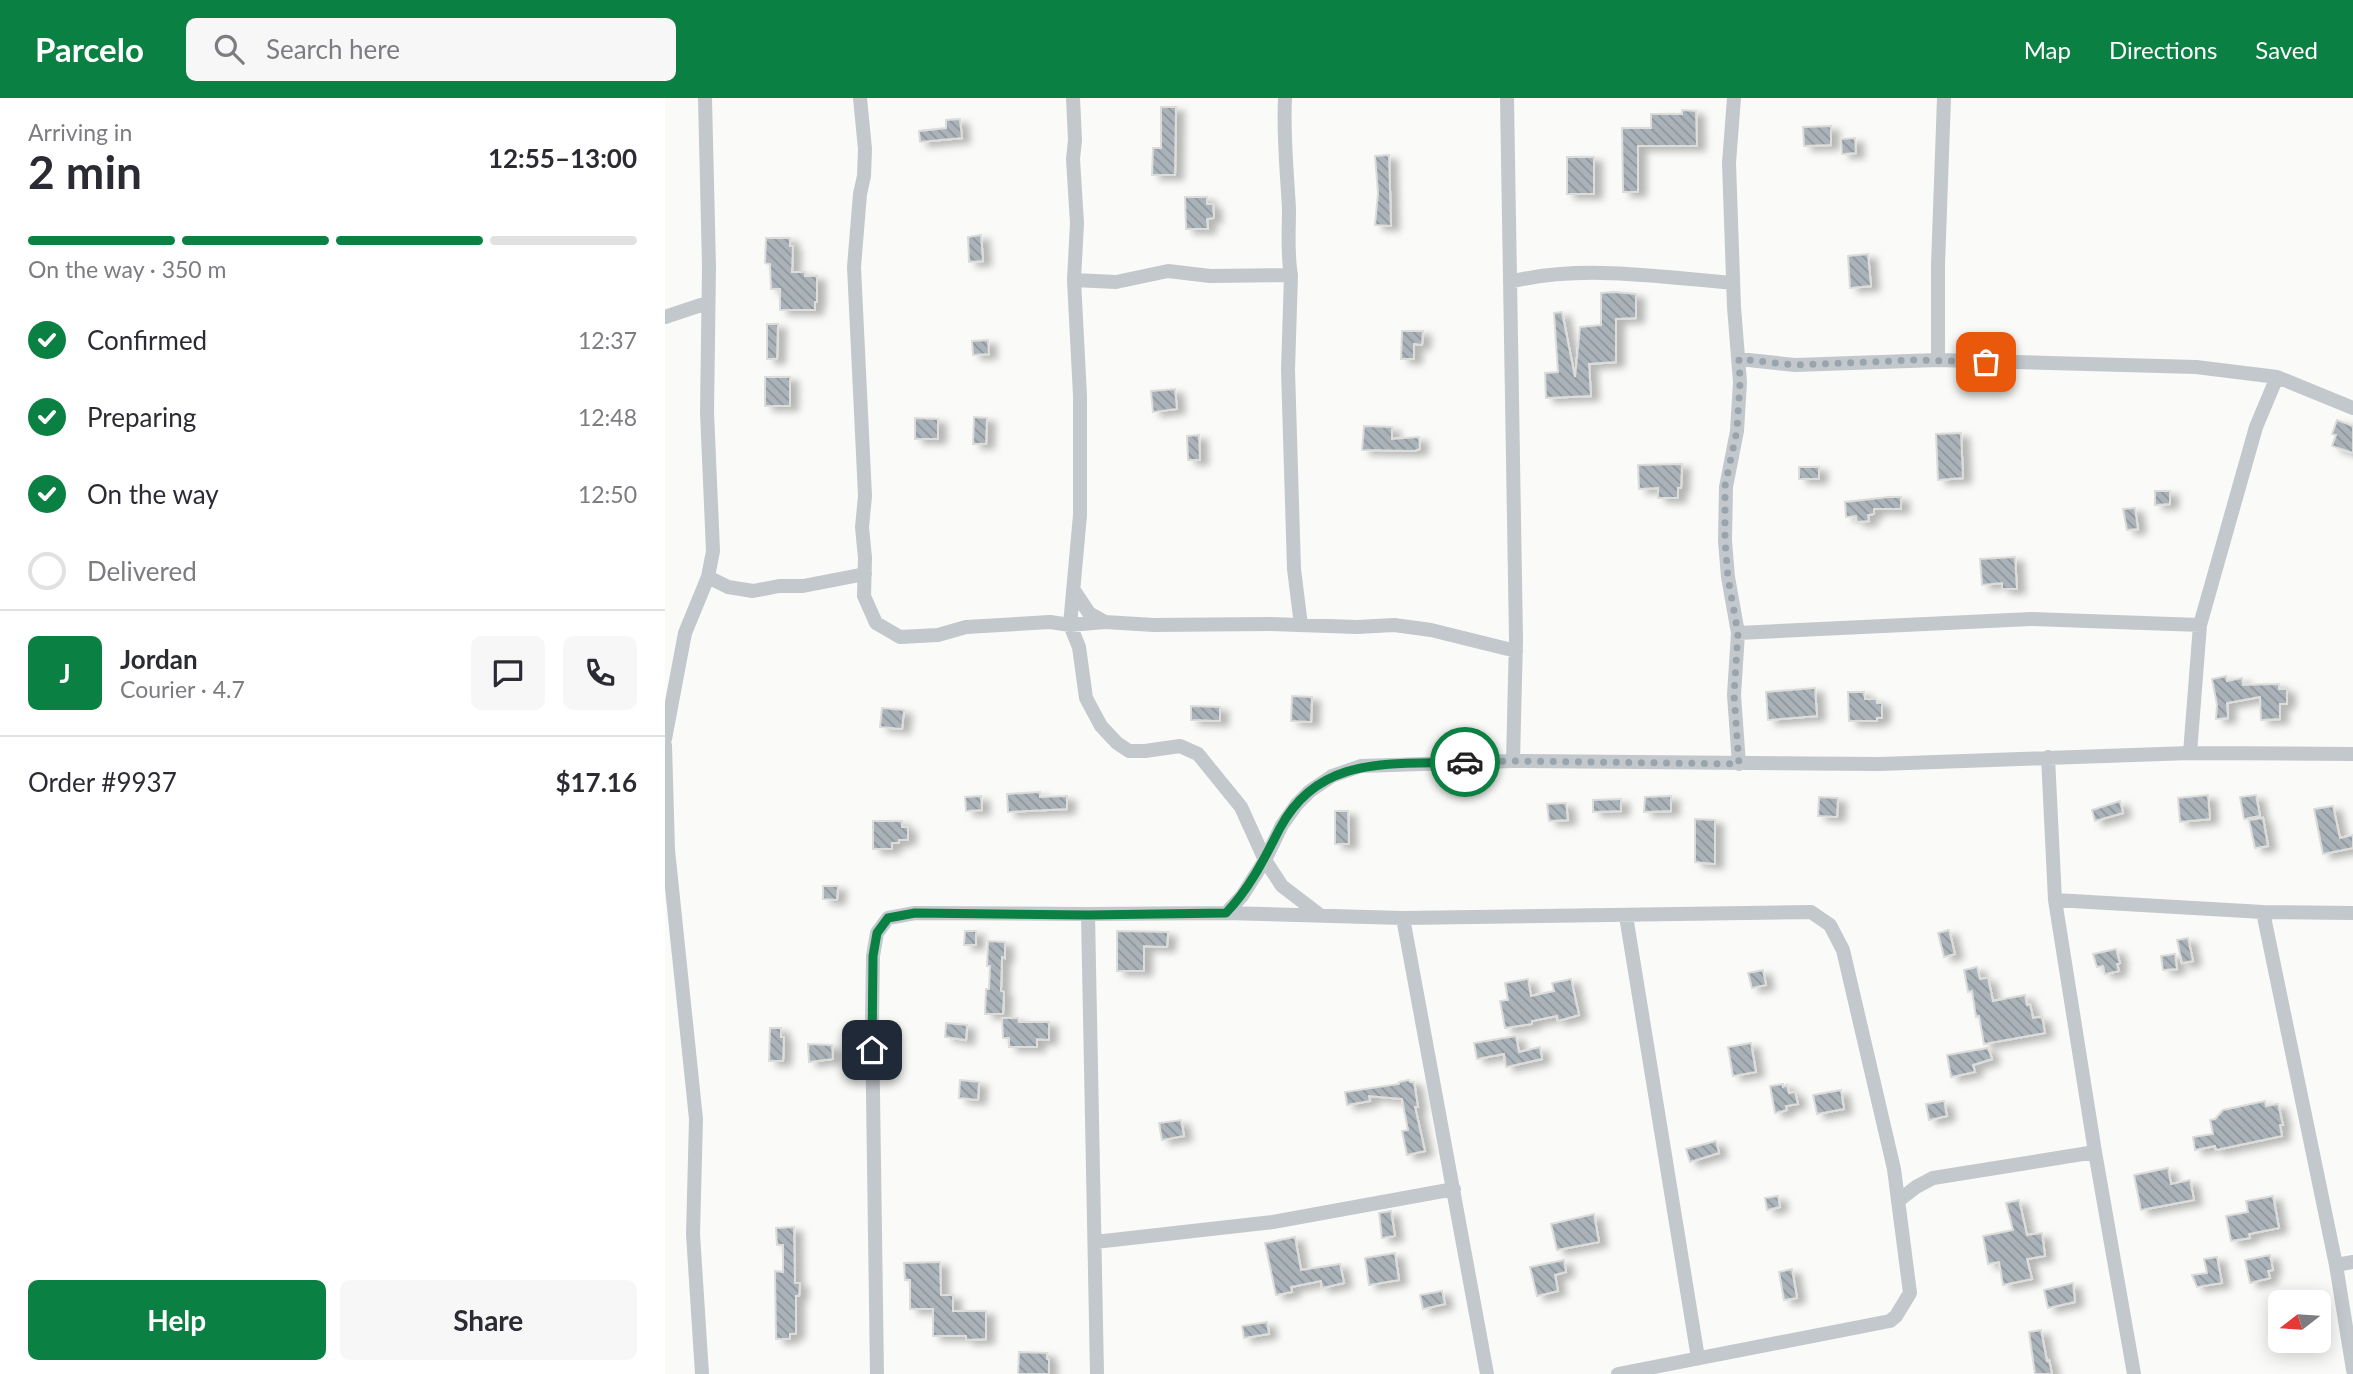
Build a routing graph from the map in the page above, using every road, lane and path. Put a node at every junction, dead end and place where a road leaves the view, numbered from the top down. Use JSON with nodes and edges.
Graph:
{"nodes":[{"id":1,"x":705,"y":98,"type":"edge"},
{"id":2,"x":860,"y":98,"type":"edge"},
{"id":3,"x":1073,"y":98,"type":"edge"},
{"id":4,"x":1285,"y":98,"type":"edge"},
{"id":5,"x":1507,"y":98,"type":"edge"},
{"id":6,"x":1734,"y":98,"type":"edge"},
{"id":7,"x":1944,"y":98,"type":"edge"},
{"id":8,"x":1291,"y":275,"type":"junction"},
{"id":9,"x":1074,"y":281,"type":"junction"},
{"id":10,"x":1510,"y":282,"type":"junction"},
{"id":11,"x":1733,"y":283,"type":"junction"},
{"id":12,"x":707,"y":303,"type":"junction"},
{"id":13,"x":665,"y":317,"type":"edge"},
{"id":14,"x":1739,"y":359,"type":"junction"},
{"id":15,"x":1938,"y":360,"type":"junction"},
{"id":16,"x":2277,"y":377,"type":"junction"},
{"id":17,"x":2353,"y":408,"type":"edge"},
{"id":18,"x":865,"y":574,"type":"junction"},
{"id":19,"x":708,"y":577,"type":"junction"},
{"id":20,"x":1075,"y":592,"type":"junction"},
{"id":21,"x":1105,"y":622,"type":"junction"},
{"id":22,"x":1070,"y":625,"type":"junction"},
{"id":23,"x":1301,"y":625,"type":"junction"},
{"id":24,"x":2200,"y":625,"type":"junction"},
{"id":25,"x":1738,"y":633,"type":"junction"},
{"id":26,"x":1516,"y":651,"type":"junction"},
{"id":27,"x":665,"y":739,"type":"edge"},
{"id":28,"x":665,"y":745,"type":"edge"},
{"id":29,"x":2190,"y":753,"type":"junction"},
{"id":30,"x":2353,"y":754,"type":"edge"},
{"id":31,"x":2048,"y":757,"type":"junction"},
{"id":32,"x":1513,"y":761,"type":"junction"},
{"id":33,"x":1739,"y":764,"type":"junction"},
{"id":34,"x":1265,"y":860,"type":"junction"},
{"id":35,"x":2055,"y":900,"type":"junction"},
{"id":36,"x":2263,"y":912,"type":"junction"},
{"id":37,"x":1226,"y":913,"type":"junction"},
{"id":38,"x":2353,"y":913,"type":"edge"},
{"id":39,"x":1088,"y":915,"type":"junction"},
{"id":40,"x":1321,"y":916,"type":"junction"},
{"id":41,"x":1626,"y":916,"type":"junction"},
{"id":42,"x":1403,"y":918,"type":"junction"},
{"id":43,"x":2095,"y":1152,"type":"junction"},
{"id":44,"x":1454,"y":1189,"type":"junction"},
{"id":45,"x":1898,"y":1201,"type":"junction"},
{"id":46,"x":1095,"y":1242,"type":"junction"},
{"id":47,"x":2353,"y":1262,"type":"edge"},
{"id":48,"x":2336,"y":1265,"type":"junction"},
{"id":49,"x":1698,"y":1358,"type":"junction"},
{"id":50,"x":2353,"y":1370,"type":"edge"},
{"id":51,"x":702,"y":1374,"type":"edge"},
{"id":52,"x":877,"y":1374,"type":"edge"},
{"id":53,"x":1097,"y":1374,"type":"edge"},
{"id":54,"x":1487,"y":1374,"type":"edge"},
{"id":55,"x":1618,"y":1374,"type":"edge"},
{"id":56,"x":2134,"y":1374,"type":"edge"}],
"edges":[{"from":1,"to":12,"type":"street"},
{"from":2,"to":18,"type":"street"},
{"from":3,"to":9,"type":"street"},
{"from":4,"to":8,"type":"street"},
{"from":5,"to":10,"type":"street"},
{"from":6,"to":11,"type":"street"},
{"from":7,"to":15,"type":"street"},
{"from":8,"to":9,"type":"street"},
{"from":8,"to":23,"type":"street"},
{"from":9,"to":20,"type":"street"},
{"from":10,"to":11,"type":"street"},
{"from":10,"to":26,"type":"street"},
{"from":11,"to":14,"type":"street"},
{"from":12,"to":13,"type":"street"},
{"from":12,"to":19,"type":"street"},
{"from":14,"to":15,"type":"street"},
{"from":14,"to":25,"type":"street"},
{"from":15,"to":16,"type":"street"},
{"from":16,"to":17,"type":"street"},
{"from":16,"to":24,"type":"street"},
{"from":18,"to":19,"type":"street"},
{"from":18,"to":22,"type":"street"},
{"from":19,"to":27,"type":"street"},
{"from":20,"to":21,"type":"street"},
{"from":20,"to":22,"type":"street"},
{"from":21,"to":22,"type":"street"},
{"from":21,"to":23,"type":"street"},
{"from":22,"to":34,"type":"street"},
{"from":23,"to":26,"type":"street"},
{"from":24,"to":25,"type":"street"},
{"from":24,"to":29,"type":"street"},
{"from":25,"to":33,"type":"street"},
{"from":26,"to":32,"type":"street"},
{"from":28,"to":51,"type":"street"},
{"from":29,"to":30,"type":"street"},
{"from":29,"to":31,"type":"street"},
{"from":31,"to":33,"type":"street"},
{"from":31,"to":35,"type":"street"},
{"from":32,"to":33,"type":"street"},
{"from":32,"to":34,"type":"street"},
{"from":34,"to":37,"type":"street"},
{"from":34,"to":40,"type":"street"},
{"from":35,"to":36,"type":"street"},
{"from":35,"to":43,"type":"street"},
{"from":36,"to":38,"type":"street"},
{"from":36,"to":48,"type":"street"},
{"from":37,"to":39,"type":"street"},
{"from":37,"to":40,"type":"street"},
{"from":39,"to":46,"type":"street"},
{"from":39,"to":52,"type":"street"},
{"from":40,"to":42,"type":"street"},
{"from":41,"to":42,"type":"street"},
{"from":41,"to":45,"type":"street"},
{"from":41,"to":49,"type":"street"},
{"from":42,"to":44,"type":"street"},
{"from":43,"to":45,"type":"street"},
{"from":43,"to":56,"type":"street"},
{"from":44,"to":46,"type":"street"},
{"from":44,"to":54,"type":"street"},
{"from":45,"to":49,"type":"street"},
{"from":46,"to":53,"type":"street"},
{"from":47,"to":48,"type":"street"},
{"from":48,"to":50,"type":"street"},
{"from":49,"to":55,"type":"street"}]}
